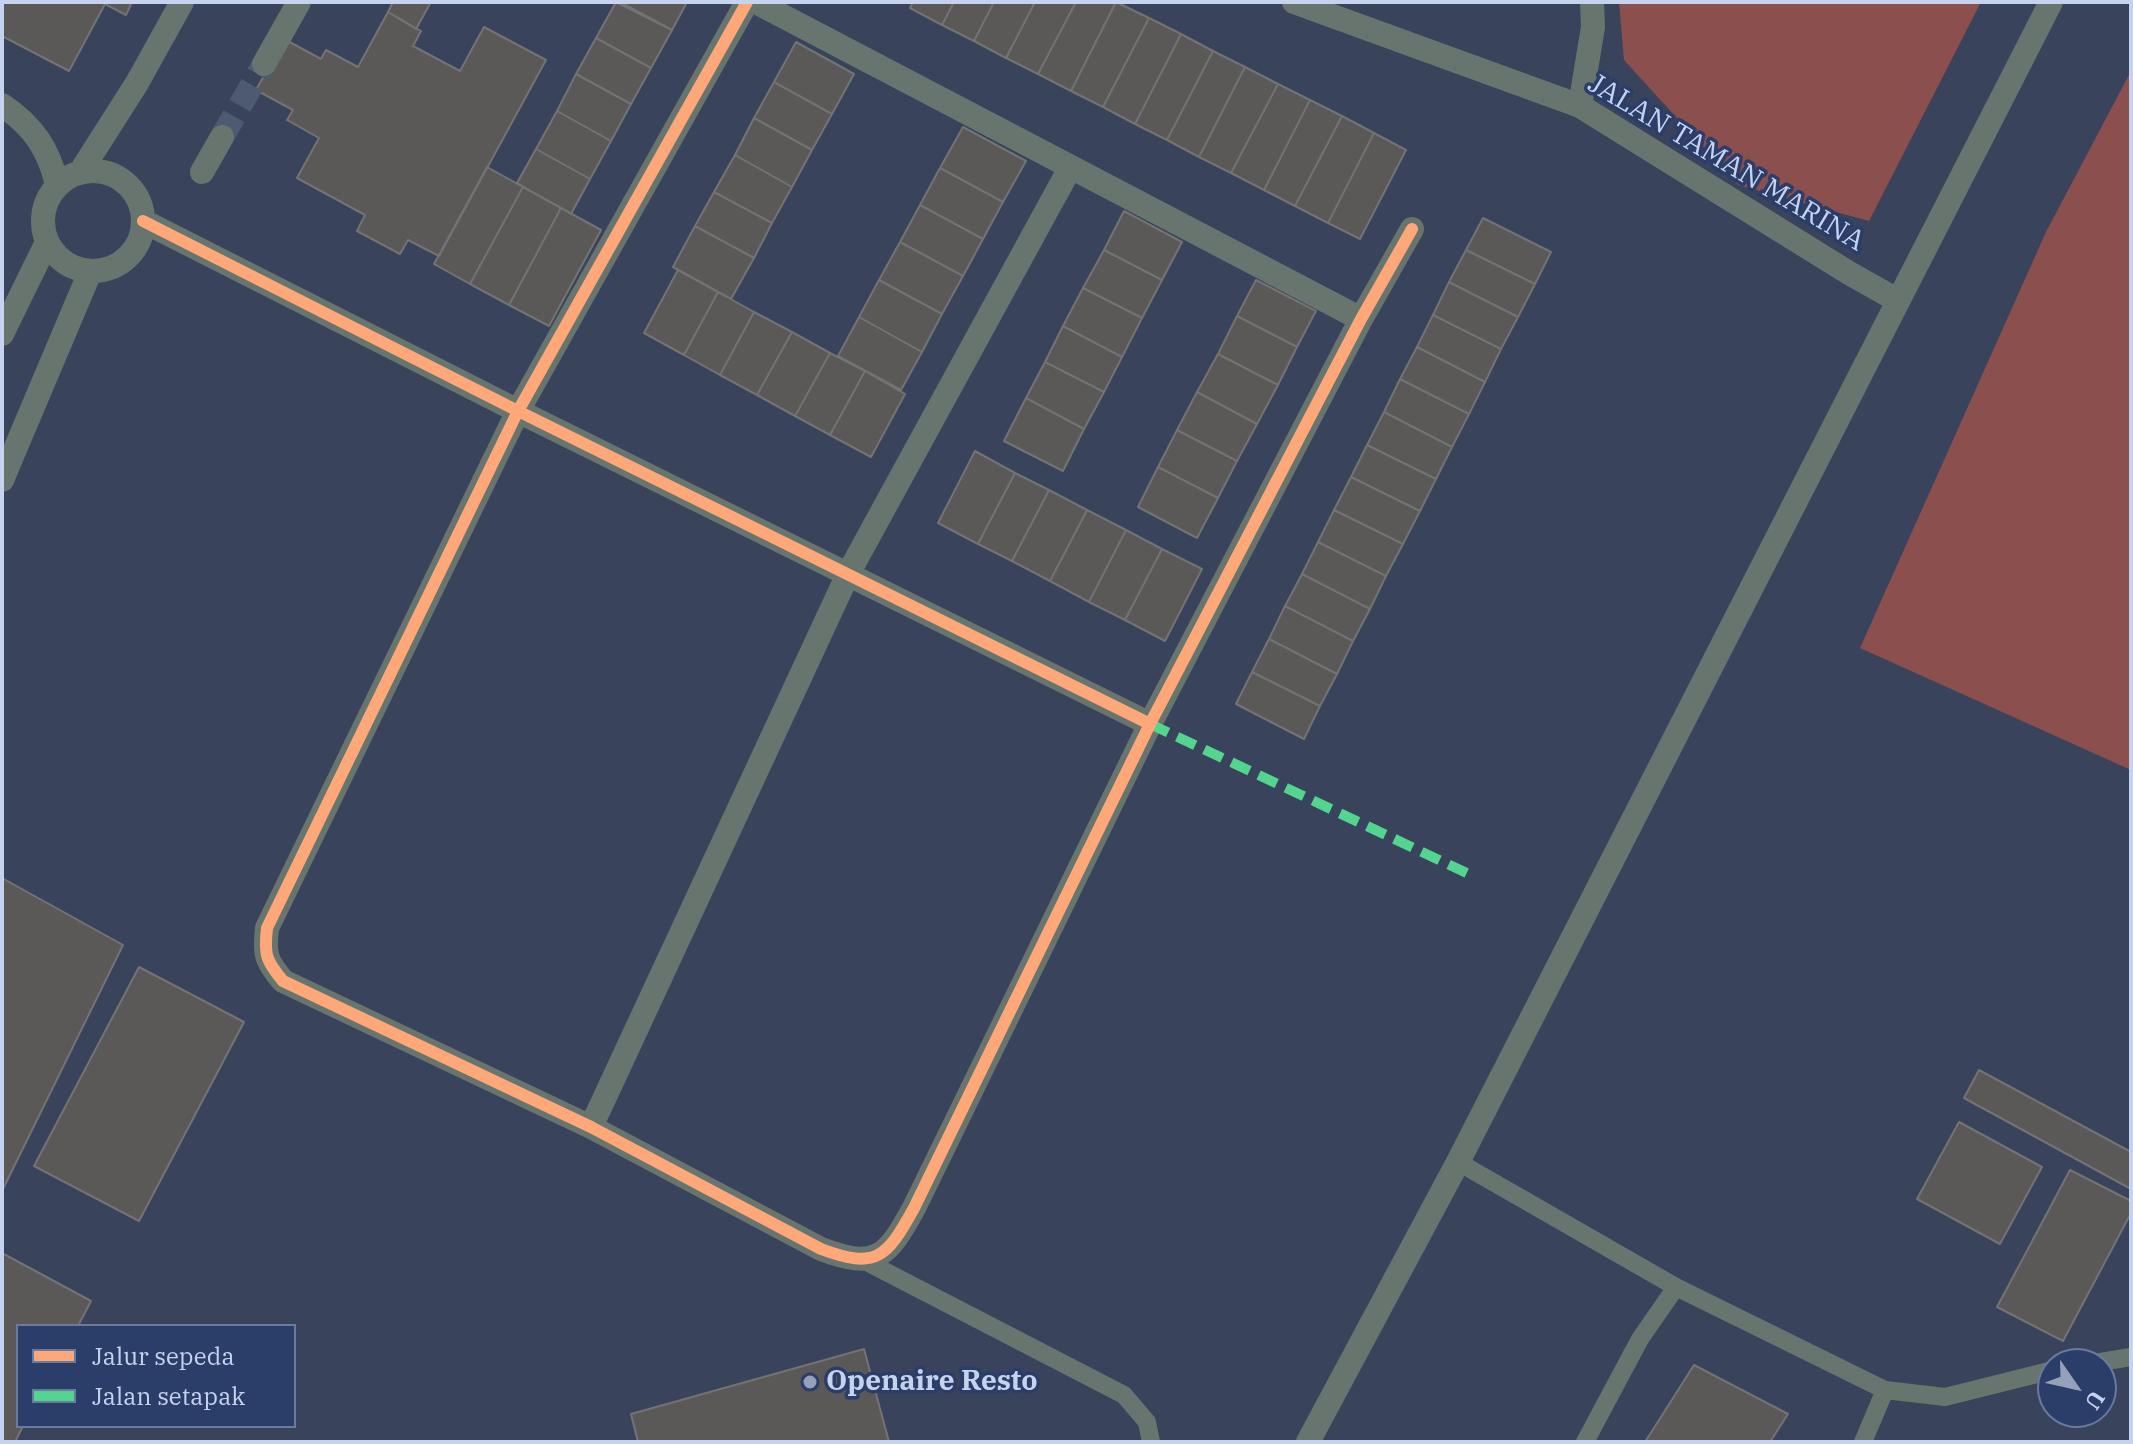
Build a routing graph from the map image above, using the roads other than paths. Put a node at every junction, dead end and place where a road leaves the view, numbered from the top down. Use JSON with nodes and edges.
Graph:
{"nodes":[{"id":1,"x":182,"y":2,"type":"edge"},
{"id":2,"x":299,"y":2,"type":"edge"},
{"id":3,"x":747,"y":2,"type":"edge"},
{"id":4,"x":756,"y":2,"type":"edge"},
{"id":5,"x":1294,"y":2,"type":"edge"},
{"id":6,"x":1592,"y":2,"type":"edge"},
{"id":7,"x":2051,"y":2,"type":"edge"},
{"id":8,"x":264,"y":64,"type":"tunnel mouth"},
{"id":9,"x":2,"y":105,"type":"edge"},
{"id":10,"x":1580,"y":106,"type":"junction"},
{"id":11,"x":222,"y":137,"type":"tunnel mouth"},
{"id":12,"x":1070,"y":168,"type":"junction"},
{"id":13,"x":81,"y":171,"type":"junction"},
{"id":14,"x":202,"y":172,"type":"dead end"},
{"id":15,"x":57,"y":185,"type":"junction"},
{"id":16,"x":143,"y":221,"type":"junction"},
{"id":17,"x":1412,"y":229,"type":"dead end"},
{"id":18,"x":47,"y":242,"type":"junction"},
{"id":19,"x":90,"y":272,"type":"junction"},
{"id":20,"x":1897,"y":300,"type":"junction"},
{"id":21,"x":1361,"y":319,"type":"junction"},
{"id":22,"x":2,"y":334,"type":"edge"},
{"id":23,"x":518,"y":411,"type":"junction"},
{"id":24,"x":2,"y":480,"type":"edge"},
{"id":25,"x":848,"y":574,"type":"junction"},
{"id":26,"x":1150,"y":724,"type":"junction"},
{"id":27,"x":591,"y":1127,"type":"junction"},
{"id":28,"x":1458,"y":1162,"type":"junction"},
{"id":29,"x":861,"y":1259,"type":"junction"},
{"id":30,"x":1676,"y":1287,"type":"junction"},
{"id":31,"x":2037,"y":1374,"type":"edge"},
{"id":32,"x":1885,"y":1390,"type":"junction"},
{"id":33,"x":1151,"y":1442,"type":"edge"},
{"id":34,"x":1308,"y":1442,"type":"edge"},
{"id":35,"x":1585,"y":1442,"type":"edge"},
{"id":36,"x":1863,"y":1442,"type":"edge"}],
"edges":[{"from":1,"to":13,"type":"street"},
{"from":2,"to":8,"type":"street"},
{"from":3,"to":23,"type":"street"},
{"from":4,"to":12,"type":"street"},
{"from":5,"to":10,"type":"street","name":"JALAN TAMAN MARINA"},
{"from":6,"to":10,"type":"street"},
{"from":7,"to":20,"type":"street"},
{"from":9,"to":15,"type":"street"},
{"from":10,"to":20,"type":"street","name":"JALAN TAMAN MARINA"},
{"from":11,"to":14,"type":"street"},
{"from":12,"to":21,"type":"street"},
{"from":12,"to":25,"type":"street"},
{"from":13,"to":15,"type":"street"},
{"from":13,"to":16,"type":"street"},
{"from":15,"to":18,"type":"street"},
{"from":16,"to":19,"type":"street"},
{"from":16,"to":23,"type":"street"},
{"from":17,"to":21,"type":"street"},
{"from":18,"to":19,"type":"street"},
{"from":18,"to":22,"type":"street"},
{"from":19,"to":24,"type":"street"},
{"from":20,"to":28,"type":"street"},
{"from":21,"to":26,"type":"street"},
{"from":23,"to":25,"type":"street"},
{"from":23,"to":27,"type":"street"},
{"from":25,"to":26,"type":"street"},
{"from":25,"to":27,"type":"street"},
{"from":26,"to":29,"type":"street"},
{"from":27,"to":29,"type":"street"},
{"from":28,"to":30,"type":"lane"},
{"from":28,"to":34,"type":"street"},
{"from":29,"to":33,"type":"lane"},
{"from":30,"to":32,"type":"lane"},
{"from":30,"to":35,"type":"lane"},
{"from":31,"to":32,"type":"lane"},
{"from":32,"to":36,"type":"lane"}]}
